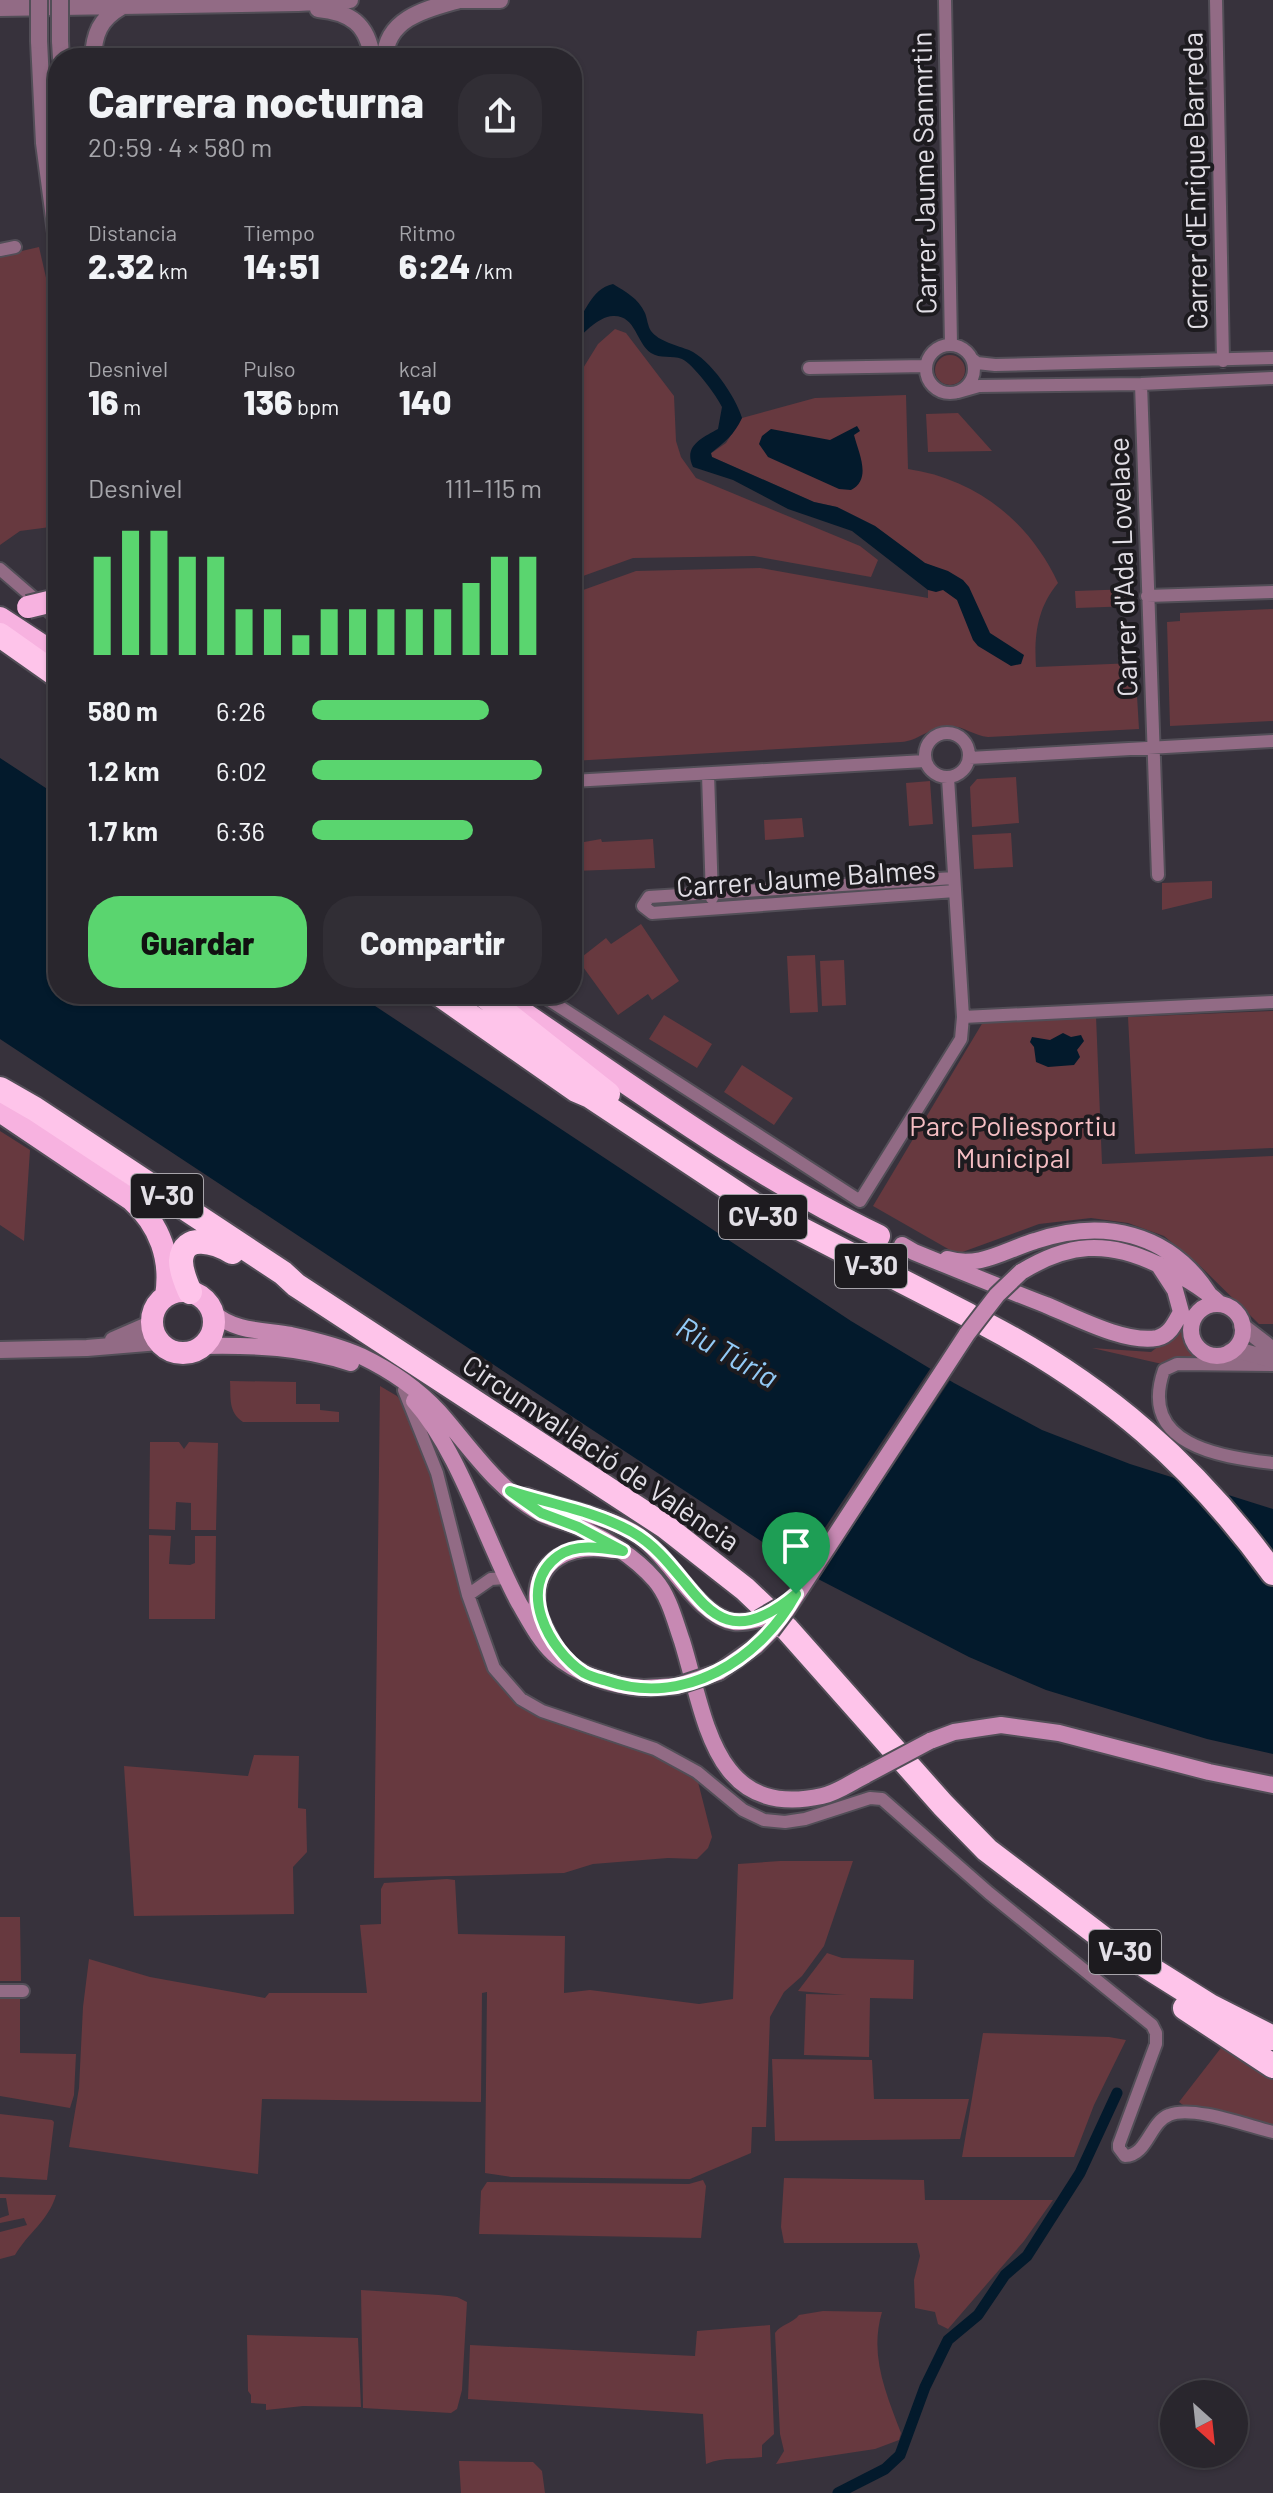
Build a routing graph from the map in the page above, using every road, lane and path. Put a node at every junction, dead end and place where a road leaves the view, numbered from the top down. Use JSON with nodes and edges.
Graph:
{"nodes":[{"id":1,"x":39,"y":0,"type":"edge"},
{"id":2,"x":60,"y":0,"type":"edge"},
{"id":3,"x":350,"y":0,"type":"edge"},
{"id":4,"x":451,"y":0,"type":"edge"},
{"id":5,"x":459,"y":0,"type":"edge"},
{"id":6,"x":500,"y":0,"type":"edge"},
{"id":7,"x":945,"y":0,"type":"edge"},
{"id":8,"x":1216,"y":0,"type":"edge"},
{"id":9,"x":298,"y":3,"type":"junction"},
{"id":10,"x":122,"y":6,"type":"junction"},
{"id":11,"x":0,"y":8,"type":"edge"},
{"id":12,"x":61,"y":48,"type":"edge"},
{"id":13,"x":95,"y":48,"type":"edge"},
{"id":14,"x":369,"y":48,"type":"edge"},
{"id":15,"x":386,"y":48,"type":"edge"},
{"id":16,"x":48,"y":173,"type":"edge"},
{"id":17,"x":951,"y":345,"type":"junction"},
{"id":18,"x":1273,"y":358,"type":"edge"},
{"id":19,"x":972,"y":359,"type":"junction"},
{"id":20,"x":1223,"y":361,"type":"junction"},
{"id":21,"x":926,"y":366,"type":"junction"},
{"id":22,"x":809,"y":368,"type":"dead end"},
{"id":23,"x":1273,"y":378,"type":"edge"},
{"id":24,"x":1141,"y":384,"type":"junction"},
{"id":25,"x":958,"y":392,"type":"junction"},
{"id":26,"x":0,"y":569,"type":"edge"},
{"id":27,"x":1273,"y":592,"type":"edge"},
{"id":28,"x":1147,"y":596,"type":"junction"},
{"id":29,"x":0,"y":603,"type":"edge"},
{"id":30,"x":48,"y":606,"type":"edge"},
{"id":31,"x":48,"y":608,"type":"edge"},
{"id":32,"x":0,"y":618,"type":"edge"},
{"id":33,"x":0,"y":635,"type":"edge"},
{"id":34,"x":48,"y":649,"type":"edge"},
{"id":35,"x":48,"y":669,"type":"edge"},
{"id":36,"x":1273,"y":741,"type":"edge"},
{"id":37,"x":1155,"y":748,"type":"junction"},
{"id":38,"x":969,"y":758,"type":"junction"},
{"id":39,"x":925,"y":761,"type":"junction"},
{"id":40,"x":708,"y":774,"type":"junction"},
{"id":41,"x":948,"y":778,"type":"junction"},
{"id":42,"x":582,"y":780,"type":"edge"},
{"id":43,"x":1158,"y":875,"type":"dead end"},
{"id":44,"x":955,"y":885,"type":"junction"},
{"id":45,"x":711,"y":893,"type":"junction"},
{"id":46,"x":713,"y":909,"type":"junction"},
{"id":47,"x":1273,"y":1002,"type":"edge"},
{"id":48,"x":453,"y":1004,"type":"edge"},
{"id":49,"x":495,"y":1004,"type":"edge"},
{"id":50,"x":510,"y":1004,"type":"edge"},
{"id":51,"x":555,"y":1004,"type":"edge"},
{"id":52,"x":963,"y":1017,"type":"junction"},
{"id":53,"x":0,"y":1089,"type":"edge"},
{"id":54,"x":576,"y":1090,"type":"junction"},
{"id":55,"x":0,"y":1111,"type":"edge"},
{"id":56,"x":860,"y":1201,"type":"junction"},
{"id":57,"x":823,"y":1209,"type":"junction"},
{"id":58,"x":775,"y":1214,"type":"junction"},
{"id":59,"x":879,"y":1236,"type":"junction"},
{"id":60,"x":902,"y":1245,"type":"junction"},
{"id":61,"x":1158,"y":1264,"type":"junction"},
{"id":62,"x":296,"y":1285,"type":"junction"},
{"id":63,"x":178,"y":1294,"type":"junction"},
{"id":64,"x":1214,"y":1299,"type":"junction"},
{"id":65,"x":212,"y":1312,"type":"junction"},
{"id":66,"x":1197,"y":1313,"type":"junction"},
{"id":67,"x":973,"y":1326,"type":"junction"},
{"id":68,"x":1242,"y":1326,"type":"junction"},
{"id":69,"x":156,"y":1333,"type":"junction"},
{"id":70,"x":203,"y":1346,"type":"junction"},
{"id":71,"x":0,"y":1350,"type":"edge"},
{"id":72,"x":1273,"y":1350,"type":"edge"},
{"id":73,"x":1230,"y":1352,"type":"junction"},
{"id":74,"x":1206,"y":1360,"type":"junction"},
{"id":75,"x":1273,"y":1362,"type":"edge"},
{"id":76,"x":404,"y":1390,"type":"junction"},
{"id":77,"x":1146,"y":1436,"type":"junction"},
{"id":78,"x":1273,"y":1463,"type":"edge"},
{"id":79,"x":510,"y":1491,"type":"junction"},
{"id":80,"x":623,"y":1551,"type":"junction"},
{"id":81,"x":1273,"y":1573,"type":"edge"},
{"id":82,"x":505,"y":1578,"type":"junction"},
{"id":83,"x":1273,"y":1587,"type":"edge"},
{"id":84,"x":468,"y":1595,"type":"junction"},
{"id":85,"x":784,"y":1608,"type":"junction"},
{"id":86,"x":585,"y":1673,"type":"junction"},
{"id":87,"x":1273,"y":1785,"type":"edge"},
{"id":88,"x":987,"y":1850,"type":"junction"},
{"id":89,"x":0,"y":1991,"type":"edge"},
{"id":90,"x":23,"y":1991,"type":"dead end"},
{"id":91,"x":1273,"y":2038,"type":"edge"},
{"id":92,"x":1273,"y":2066,"type":"edge"},
{"id":93,"x":1273,"y":2132,"type":"edge"}],
"edges":[{"from":1,"to":16,"type":"street","bridge":true},
{"from":2,"to":12,"type":"street","bridge":true},
{"from":3,"to":9,"type":"street"},
{"from":4,"to":5,"type":"street"},
{"from":5,"to":6,"type":"street"},
{"from":5,"to":15,"type":"street"},
{"from":7,"to":17,"type":"street","name":"Carrer Jaume Sanmrtin"},
{"from":8,"to":20,"type":"street","name":"Carrer d'Enrique Barreda"},
{"from":9,"to":10,"type":"street"},
{"from":9,"to":14,"type":"street"},
{"from":10,"to":11,"type":"street"},
{"from":10,"to":13,"type":"street"},
{"from":17,"to":19,"type":"street"},
{"from":17,"to":21,"type":"street"},
{"from":18,"to":20,"type":"street"},
{"from":19,"to":20,"type":"street"},
{"from":19,"to":25,"type":"street"},
{"from":21,"to":22,"type":"street"},
{"from":21,"to":25,"type":"street"},
{"from":23,"to":24,"type":"street"},
{"from":24,"to":25,"type":"street"},
{"from":24,"to":28,"type":"street","name":"Carrer d'Ada Lovelace"},
{"from":26,"to":30,"type":"street"},
{"from":27,"to":28,"type":"street"},
{"from":28,"to":37,"type":"street","name":"Carrer d'Ada Lovelace"},
{"from":29,"to":31,"type":"highway"},
{"from":32,"to":34,"type":"highway"},
{"from":33,"to":35,"type":"highway"},
{"from":36,"to":37,"type":"street"},
{"from":37,"to":38,"type":"street"},
{"from":37,"to":43,"type":"street","name":"Carrer d'Ada Lovelace"},
{"from":38,"to":39,"type":"street"},
{"from":38,"to":41,"type":"street"},
{"from":39,"to":40,"type":"street"},
{"from":39,"to":41,"type":"street"},
{"from":40,"to":42,"type":"street"},
{"from":40,"to":45,"type":"street"},
{"from":41,"to":44,"type":"street"},
{"from":44,"to":45,"type":"street","name":"Carrer Jaume Balmes"},
{"from":44,"to":46,"type":"street","name":"Carrer Jaume Balmes"},
{"from":44,"to":52,"type":"street"},
{"from":45,"to":46,"type":"street"},
{"from":45,"to":46,"type":"street","name":"Carrer Jaume Balmes"},
{"from":47,"to":52,"type":"street"},
{"from":48,"to":54,"type":"highway","number":"V-30"},
{"from":49,"to":58,"type":"highway"},
{"from":50,"to":57,"type":"highway"},
{"from":51,"to":56,"type":"street"},
{"from":52,"to":56,"type":"street"},
{"from":53,"to":62,"type":"highway","name":"Circumval·lació de València","number":"V-30"},
{"from":54,"to":58,"type":"highway","number":"V-30"},
{"from":54,"to":67,"type":"highway","number":"CV-30"},
{"from":55,"to":63,"type":"highway","number":"V-30"},
{"from":56,"to":57,"type":"street"},
{"from":56,"to":59,"type":"street"},
{"from":57,"to":59,"type":"highway"},
{"from":58,"to":67,"type":"highway","number":"V-30"},
{"from":59,"to":60,"type":"main road"},
{"from":60,"to":61,"type":"main road"},
{"from":60,"to":64,"type":"main road"},
{"from":61,"to":64,"type":"main road"},
{"from":61,"to":66,"type":"main road"},
{"from":61,"to":67,"type":"main road","bridge":true},
{"from":62,"to":63,"type":"highway"},
{"from":62,"to":88,"type":"highway","name":"Circumval·lació de València","number":"V-30"},
{"from":63,"to":65,"type":"highway"},
{"from":63,"to":69,"type":"highway"},
{"from":64,"to":66,"type":"main road"},
{"from":64,"to":68,"type":"main road"},
{"from":65,"to":70,"type":"highway"},
{"from":65,"to":79,"type":"main road"},
{"from":66,"to":74,"type":"main road"},
{"from":67,"to":77,"type":"highway","number":"V-30"},
{"from":67,"to":85,"type":"main road"},
{"from":68,"to":72,"type":"street"},
{"from":68,"to":73,"type":"main road"},
{"from":69,"to":70,"type":"highway"},
{"from":69,"to":71,"type":"street"},
{"from":70,"to":76,"type":"main road"},
{"from":73,"to":74,"type":"main road"},
{"from":73,"to":75,"type":"street"},
{"from":74,"to":75,"type":"street"},
{"from":74,"to":78,"type":"street"},
{"from":76,"to":82,"type":"main road"},
{"from":76,"to":84,"type":"street"},
{"from":77,"to":81,"type":"highway","number":"V-30"},
{"from":77,"to":83,"type":"highway"},
{"from":79,"to":80,"type":"main road"},
{"from":79,"to":85,"type":"main road","bridge":true},
{"from":80,"to":86,"type":"main road"},
{"from":80,"to":87,"type":"main road","bridge":true},
{"from":82,"to":84,"type":"street"},
{"from":82,"to":86,"type":"main road"},
{"from":84,"to":93,"type":"street"},
{"from":85,"to":86,"type":"main road","bridge":true},
{"from":88,"to":91,"type":"highway","name":"Circumval·lació de València","number":"V-30"},
{"from":88,"to":92,"type":"highway"},
{"from":89,"to":90,"type":"street"}]}
